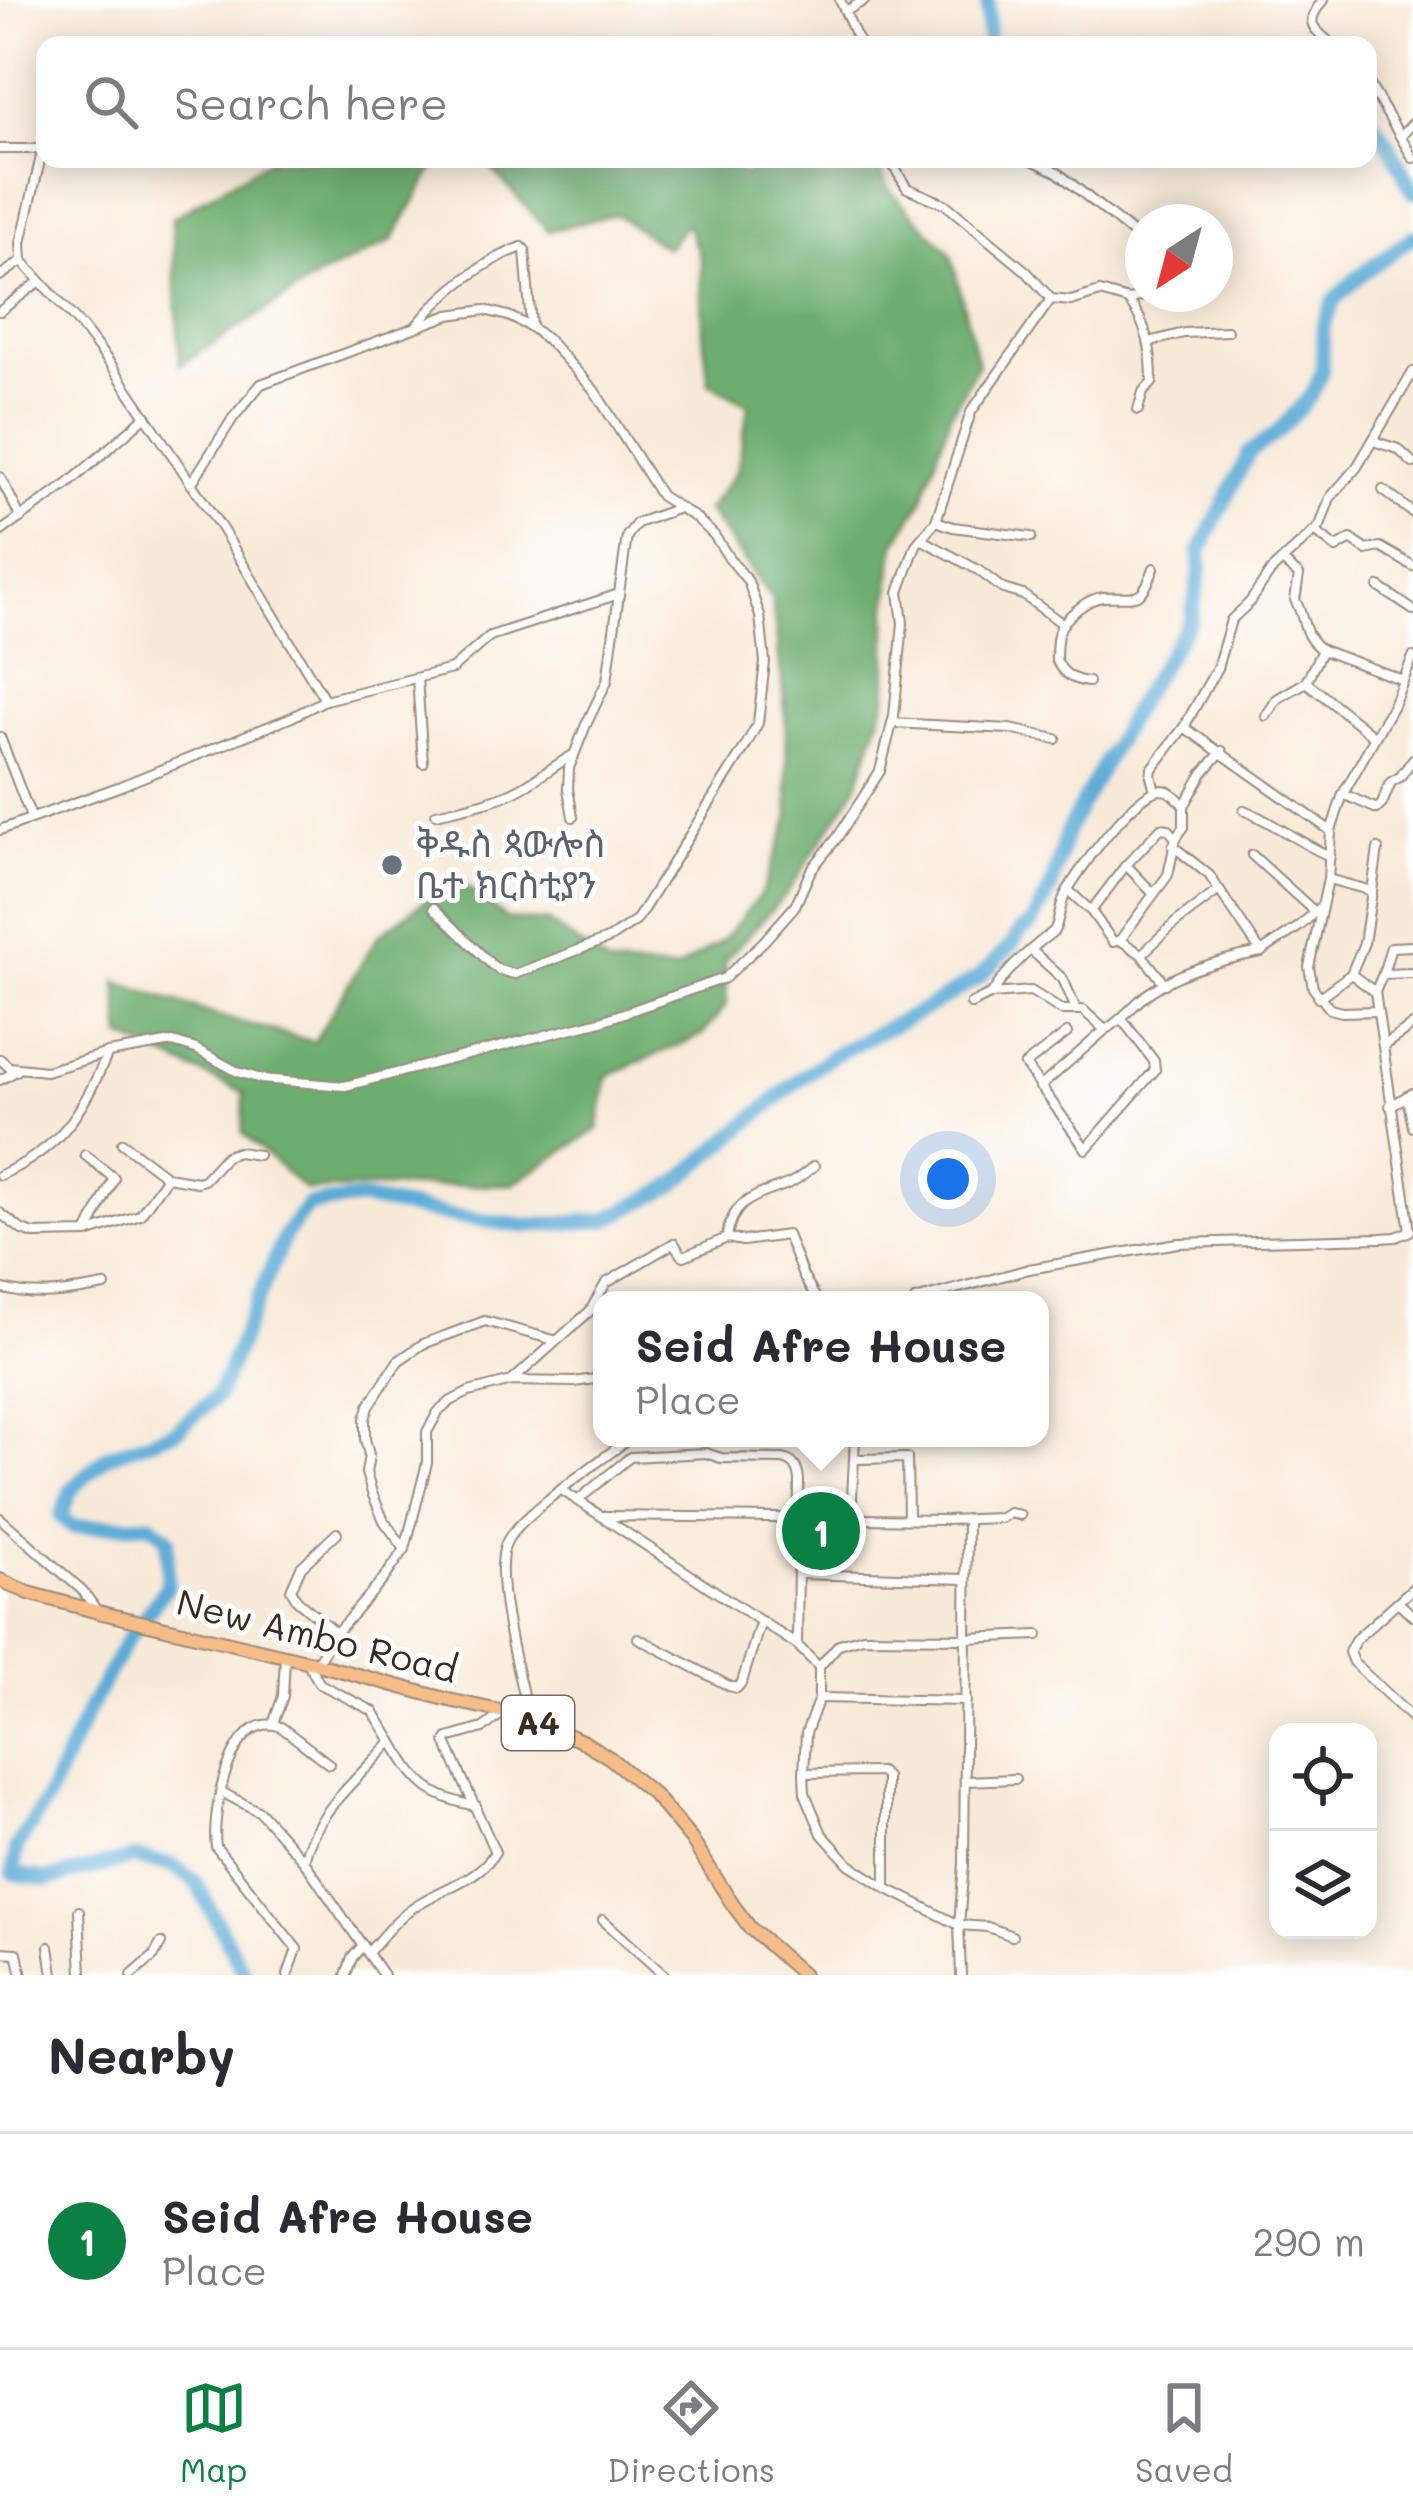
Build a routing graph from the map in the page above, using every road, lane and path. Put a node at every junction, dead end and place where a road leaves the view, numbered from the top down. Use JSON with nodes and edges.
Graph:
{"nodes":[{"id":1,"x":840,"y":0,"type":"edge"},
{"id":2,"x":865,"y":0,"type":"edge"},
{"id":3,"x":1323,"y":0,"type":"edge"},
{"id":4,"x":846,"y":11,"type":"junction"},
{"id":5,"x":856,"y":36,"type":"edge"},
{"id":6,"x":1322,"y":36,"type":"edge"},
{"id":7,"x":1377,"y":97,"type":"edge"},
{"id":8,"x":1413,"y":123,"type":"edge"},
{"id":9,"x":1401,"y":136,"type":"junction"},
{"id":10,"x":0,"y":149,"type":"edge"},
{"id":11,"x":36,"y":149,"type":"edge"},
{"id":12,"x":1413,"y":158,"type":"edge"},
{"id":13,"x":38,"y":168,"type":"edge"},
{"id":14,"x":895,"y":168,"type":"edge"},
{"id":15,"x":1049,"y":168,"type":"edge"},
{"id":16,"x":1125,"y":227,"type":"edge"},
{"id":17,"x":22,"y":261,"type":"junction"},
{"id":18,"x":0,"y":276,"type":"edge"},
{"id":19,"x":39,"y":282,"type":"junction"},
{"id":20,"x":1051,"y":299,"type":"junction"},
{"id":21,"x":1125,"y":299,"type":"edge"},
{"id":22,"x":0,"y":311,"type":"edge"},
{"id":23,"x":1138,"y":312,"type":"edge"},
{"id":24,"x":416,"y":327,"type":"junction"},
{"id":25,"x":531,"y":327,"type":"junction"},
{"id":26,"x":1227,"y":331,"type":"dead end"},
{"id":27,"x":1149,"y":342,"type":"junction"},
{"id":28,"x":1413,"y":371,"type":"edge"},
{"id":29,"x":1138,"y":410,"type":"dead end"},
{"id":30,"x":146,"y":416,"type":"junction"},
{"id":31,"x":1373,"y":441,"type":"junction"},
{"id":32,"x":1413,"y":463,"type":"edge"},
{"id":33,"x":0,"y":477,"type":"edge"},
{"id":34,"x":191,"y":484,"type":"junction"},
{"id":35,"x":1383,"y":490,"type":"dead end"},
{"id":36,"x":679,"y":508,"type":"junction"},
{"id":37,"x":1413,"y":513,"type":"edge"},
{"id":38,"x":21,"y":518,"type":"junction"},
{"id":39,"x":936,"y":521,"type":"junction"},
{"id":40,"x":1316,"y":531,"type":"junction"},
{"id":41,"x":0,"y":532,"type":"edge"},
{"id":42,"x":1031,"y":537,"type":"dead end"},
{"id":43,"x":922,"y":538,"type":"junction"},
{"id":44,"x":1282,"y":560,"type":"junction"},
{"id":45,"x":1413,"y":566,"type":"edge"},
{"id":46,"x":1154,"y":568,"type":"dead end"},
{"id":47,"x":1378,"y":587,"type":"dead end"},
{"id":48,"x":620,"y":594,"type":"junction"},
{"id":49,"x":1413,"y":610,"type":"edge"},
{"id":50,"x":1063,"y":624,"type":"junction"},
{"id":51,"x":1322,"y":650,"type":"junction"},
{"id":52,"x":1413,"y":657,"type":"edge"},
{"id":53,"x":417,"y":678,"type":"junction"},
{"id":54,"x":1403,"y":680,"type":"junction"},
{"id":55,"x":1088,"y":682,"type":"dead end"},
{"id":56,"x":1306,"y":682,"type":"junction"},
{"id":57,"x":325,"y":700,"type":"junction"},
{"id":58,"x":1266,"y":716,"type":"dead end"},
{"id":59,"x":892,"y":723,"type":"junction"},
{"id":60,"x":1184,"y":727,"type":"junction"},
{"id":61,"x":1375,"y":736,"type":"junction"},
{"id":62,"x":0,"y":737,"type":"edge"},
{"id":63,"x":1056,"y":739,"type":"dead end"},
{"id":64,"x":1222,"y":751,"type":"junction"},
{"id":65,"x":574,"y":755,"type":"junction"},
{"id":66,"x":4,"y":759,"type":"edge"},
{"id":67,"x":1413,"y":759,"type":"edge"},
{"id":68,"x":423,"y":764,"type":"dead end"},
{"id":69,"x":1156,"y":791,"type":"junction"},
{"id":70,"x":1343,"y":794,"type":"junction"},
{"id":71,"x":1184,"y":806,"type":"junction"},
{"id":72,"x":1244,"y":810,"type":"dead end"},
{"id":73,"x":436,"y":814,"type":"dead end"},
{"id":74,"x":31,"y":817,"type":"junction"},
{"id":75,"x":573,"y":817,"type":"dead end"},
{"id":76,"x":0,"y":830,"type":"edge"},
{"id":77,"x":1331,"y":830,"type":"junction"},
{"id":78,"x":1175,"y":842,"type":"junction"},
{"id":79,"x":1378,"y":849,"type":"dead end"},
{"id":80,"x":1252,"y":855,"type":"dead end"},
{"id":81,"x":1330,"y":856,"type":"junction"},
{"id":82,"x":1126,"y":865,"type":"junction"},
{"id":83,"x":1328,"y":879,"type":"junction"},
{"id":84,"x":1068,"y":890,"type":"junction"},
{"id":85,"x":1219,"y":890,"type":"junction"},
{"id":86,"x":1372,"y":891,"type":"junction"},
{"id":87,"x":1153,"y":893,"type":"junction"},
{"id":88,"x":434,"y":908,"type":"dead end"},
{"id":89,"x":1319,"y":909,"type":"junction"},
{"id":90,"x":1091,"y":911,"type":"junction"},
{"id":91,"x":1120,"y":940,"type":"junction"},
{"id":92,"x":1413,"y":946,"type":"edge"},
{"id":93,"x":1031,"y":950,"type":"junction"},
{"id":94,"x":1261,"y":952,"type":"junction"},
{"id":95,"x":1142,"y":954,"type":"junction"},
{"id":96,"x":1413,"y":973,"type":"edge"},
{"id":97,"x":1351,"y":974,"type":"junction"},
{"id":98,"x":1383,"y":974,"type":"junction"},
{"id":99,"x":1165,"y":984,"type":"junction"},
{"id":100,"x":1376,"y":992,"type":"junction"},
{"id":101,"x":992,"y":994,"type":"junction"},
{"id":102,"x":1318,"y":998,"type":"junction"},
{"id":103,"x":970,"y":1004,"type":"dead end"},
{"id":104,"x":1076,"y":1009,"type":"junction"},
{"id":105,"x":1377,"y":1010,"type":"junction"},
{"id":106,"x":1121,"y":1018,"type":"junction"},
{"id":107,"x":1413,"y":1025,"type":"edge"},
{"id":108,"x":1105,"y":1030,"type":"junction"},
{"id":109,"x":1066,"y":1033,"type":"dead end"},
{"id":110,"x":1383,"y":1046,"type":"junction"},
{"id":111,"x":108,"y":1053,"type":"junction"},
{"id":112,"x":0,"y":1059,"type":"edge"},
{"id":113,"x":19,"y":1069,"type":"junction"},
{"id":114,"x":0,"y":1081,"type":"edge"},
{"id":115,"x":1040,"y":1088,"type":"junction"},
{"id":116,"x":1410,"y":1094,"type":"edge"},
{"id":117,"x":1390,"y":1106,"type":"junction"},
{"id":118,"x":1413,"y":1127,"type":"edge"},
{"id":119,"x":122,"y":1143,"type":"dead end"},
{"id":120,"x":258,"y":1155,"type":"dead end"},
{"id":121,"x":85,"y":1156,"type":"dead end"},
{"id":122,"x":814,"y":1166,"type":"dead end"},
{"id":123,"x":0,"y":1175,"type":"edge"},
{"id":124,"x":167,"y":1177,"type":"junction"},
{"id":125,"x":0,"y":1213,"type":"edge"},
{"id":126,"x":1412,"y":1230,"type":"edge"},
{"id":127,"x":87,"y":1233,"type":"junction"},
{"id":128,"x":727,"y":1238,"type":"junction"},
{"id":129,"x":105,"y":1286,"type":"dead end"},
{"id":130,"x":0,"y":1288,"type":"edge"},
{"id":131,"x":601,"y":1291,"type":"edge"},
{"id":132,"x":812,"y":1291,"type":"edge"},
{"id":133,"x":948,"y":1291,"type":"edge"},
{"id":134,"x":593,"y":1306,"type":"edge"},
{"id":135,"x":556,"y":1341,"type":"junction"},
{"id":136,"x":593,"y":1379,"type":"edge"},
{"id":137,"x":512,"y":1381,"type":"junction"},
{"id":138,"x":618,"y":1447,"type":"edge"},
{"id":139,"x":855,"y":1447,"type":"edge"},
{"id":140,"x":854,"y":1459,"type":"junction"},
{"id":141,"x":563,"y":1491,"type":"junction"},
{"id":142,"x":578,"y":1501,"type":"junction"},
{"id":143,"x":1020,"y":1515,"type":"dead end"},
{"id":144,"x":602,"y":1516,"type":"junction"},
{"id":145,"x":797,"y":1517,"type":"junction"},
{"id":146,"x":851,"y":1517,"type":"junction"},
{"id":147,"x":0,"y":1518,"type":"edge"},
{"id":148,"x":908,"y":1518,"type":"junction"},
{"id":149,"x":967,"y":1520,"type":"junction"},
{"id":150,"x":337,"y":1534,"type":"dead end"},
{"id":151,"x":405,"y":1549,"type":"junction"},
{"id":152,"x":799,"y":1574,"type":"junction"},
{"id":153,"x":965,"y":1579,"type":"junction"},
{"id":154,"x":0,"y":1580,"type":"edge"},
{"id":155,"x":1413,"y":1588,"type":"edge"},
{"id":156,"x":1398,"y":1602,"type":"junction"},
{"id":157,"x":105,"y":1614,"type":"junction"},
{"id":158,"x":1413,"y":1616,"type":"edge"},
{"id":159,"x":761,"y":1622,"type":"junction"},
{"id":160,"x":336,"y":1633,"type":"junction"},
{"id":161,"x":1038,"y":1635,"type":"dead end"},
{"id":162,"x":638,"y":1638,"type":"dead end"},
{"id":163,"x":965,"y":1638,"type":"junction"},
{"id":164,"x":797,"y":1645,"type":"junction"},
{"id":165,"x":285,"y":1656,"type":"junction"},
{"id":166,"x":311,"y":1662,"type":"junction"},
{"id":167,"x":819,"y":1667,"type":"junction"},
{"id":168,"x":819,"y":1699,"type":"junction"},
{"id":169,"x":966,"y":1701,"type":"junction"},
{"id":170,"x":504,"y":1712,"type":"junction"},
{"id":171,"x":529,"y":1719,"type":"junction"},
{"id":172,"x":1413,"y":1719,"type":"edge"},
{"id":173,"x":273,"y":1724,"type":"junction"},
{"id":174,"x":392,"y":1741,"type":"junction"},
{"id":175,"x":329,"y":1763,"type":"dead end"},
{"id":176,"x":804,"y":1773,"type":"junction"},
{"id":177,"x":1015,"y":1779,"type":"dead end"},
{"id":178,"x":965,"y":1781,"type":"junction"},
{"id":179,"x":221,"y":1792,"type":"junction"},
{"id":180,"x":476,"y":1806,"type":"junction"},
{"id":181,"x":304,"y":1862,"type":"junction"},
{"id":182,"x":886,"y":1888,"type":"junction"},
{"id":183,"x":79,"y":1911,"type":"dead end"},
{"id":184,"x":603,"y":1920,"type":"dead end"},
{"id":185,"x":959,"y":1925,"type":"junction"},
{"id":186,"x":1012,"y":1936,"type":"dead end"},
{"id":187,"x":161,"y":1943,"type":"dead end"},
{"id":188,"x":49,"y":1947,"type":"dead end"},
{"id":189,"x":365,"y":1949,"type":"junction"},
{"id":190,"x":0,"y":1952,"type":"edge"},
{"id":191,"x":22,"y":1975,"type":"edge"},
{"id":192,"x":53,"y":1975,"type":"edge"},
{"id":193,"x":82,"y":1975,"type":"edge"},
{"id":194,"x":132,"y":1975,"type":"edge"},
{"id":195,"x":288,"y":1975,"type":"edge"},
{"id":196,"x":346,"y":1975,"type":"edge"},
{"id":197,"x":383,"y":1975,"type":"edge"},
{"id":198,"x":664,"y":1975,"type":"edge"},
{"id":199,"x":803,"y":1975,"type":"edge"},
{"id":200,"x":962,"y":1975,"type":"edge"}],
"edges":[{"from":1,"to":4,"type":"street"},
{"from":2,"to":4,"type":"street"},
{"from":3,"to":6,"type":"street"},
{"from":4,"to":5,"type":"street"},
{"from":7,"to":9,"type":"street"},
{"from":8,"to":9,"type":"street"},
{"from":9,"to":12,"type":"street"},
{"from":10,"to":11,"type":"street"},
{"from":13,"to":17,"type":"street"},
{"from":14,"to":20,"type":"street"},
{"from":15,"to":16,"type":"street"},
{"from":17,"to":18,"type":"street"},
{"from":17,"to":19,"type":"street"},
{"from":19,"to":22,"type":"street"},
{"from":19,"to":30,"type":"street"},
{"from":20,"to":21,"type":"street"},
{"from":20,"to":39,"type":"street"},
{"from":23,"to":27,"type":"street"},
{"from":24,"to":25,"type":"street"},
{"from":24,"to":25,"type":"street"},
{"from":24,"to":34,"type":"street"},
{"from":25,"to":36,"type":"street"},
{"from":26,"to":27,"type":"street"},
{"from":27,"to":29,"type":"street"},
{"from":28,"to":31,"type":"street"},
{"from":30,"to":34,"type":"street"},
{"from":30,"to":38,"type":"street"},
{"from":31,"to":32,"type":"street"},
{"from":31,"to":40,"type":"street"},
{"from":33,"to":38,"type":"street"},
{"from":34,"to":57,"type":"street"},
{"from":35,"to":37,"type":"street"},
{"from":36,"to":48,"type":"street"},
{"from":36,"to":88,"type":"street"},
{"from":38,"to":41,"type":"street"},
{"from":39,"to":42,"type":"street"},
{"from":39,"to":43,"type":"street"},
{"from":40,"to":44,"type":"street"},
{"from":40,"to":45,"type":"street"},
{"from":43,"to":50,"type":"street"},
{"from":43,"to":59,"type":"street"},
{"from":44,"to":51,"type":"street"},
{"from":44,"to":60,"type":"street"},
{"from":46,"to":50,"type":"street"},
{"from":47,"to":49,"type":"street"},
{"from":48,"to":53,"type":"street"},
{"from":48,"to":65,"type":"street"},
{"from":50,"to":55,"type":"street"},
{"from":51,"to":54,"type":"street"},
{"from":51,"to":56,"type":"street"},
{"from":52,"to":54,"type":"street"},
{"from":53,"to":57,"type":"street"},
{"from":53,"to":68,"type":"street"},
{"from":54,"to":61,"type":"street"},
{"from":56,"to":58,"type":"street"},
{"from":56,"to":61,"type":"street"},
{"from":57,"to":74,"type":"street"},
{"from":59,"to":63,"type":"street"},
{"from":59,"to":111,"type":"street"},
{"from":60,"to":64,"type":"street"},
{"from":60,"to":69,"type":"street"},
{"from":61,"to":70,"type":"street"},
{"from":62,"to":66,"type":"street"},
{"from":64,"to":71,"type":"street"},
{"from":64,"to":77,"type":"street"},
{"from":65,"to":73,"type":"street"},
{"from":65,"to":75,"type":"street"},
{"from":66,"to":74,"type":"street"},
{"from":67,"to":70,"type":"street"},
{"from":69,"to":71,"type":"street"},
{"from":69,"to":84,"type":"street"},
{"from":70,"to":77,"type":"street"},
{"from":71,"to":78,"type":"street"},
{"from":72,"to":81,"type":"street"},
{"from":74,"to":76,"type":"street"},
{"from":77,"to":81,"type":"street"},
{"from":78,"to":82,"type":"street"},
{"from":78,"to":85,"type":"street"},
{"from":78,"to":87,"type":"street"},
{"from":79,"to":86,"type":"street"},
{"from":80,"to":89,"type":"street"},
{"from":81,"to":83,"type":"street"},
{"from":82,"to":87,"type":"street"},
{"from":82,"to":90,"type":"street"},
{"from":83,"to":86,"type":"street"},
{"from":83,"to":89,"type":"street"},
{"from":84,"to":90,"type":"street"},
{"from":84,"to":93,"type":"street"},
{"from":85,"to":94,"type":"street"},
{"from":85,"to":95,"type":"street"},
{"from":86,"to":97,"type":"street"},
{"from":87,"to":91,"type":"street"},
{"from":89,"to":94,"type":"street"},
{"from":89,"to":102,"type":"street"},
{"from":90,"to":91,"type":"street"},
{"from":91,"to":95,"type":"street"},
{"from":92,"to":98,"type":"street"},
{"from":93,"to":101,"type":"street"},
{"from":93,"to":104,"type":"street"},
{"from":94,"to":99,"type":"street"},
{"from":95,"to":99,"type":"street"},
{"from":96,"to":98,"type":"street"},
{"from":97,"to":100,"type":"street"},
{"from":97,"to":102,"type":"street"},
{"from":98,"to":100,"type":"street"},
{"from":99,"to":106,"type":"street"},
{"from":100,"to":105,"type":"street"},
{"from":101,"to":103,"type":"street"},
{"from":101,"to":104,"type":"street"},
{"from":102,"to":105,"type":"street"},
{"from":104,"to":108,"type":"street"},
{"from":105,"to":110,"type":"street"},
{"from":106,"to":108,"type":"street"},
{"from":106,"to":115,"type":"street"},
{"from":107,"to":110,"type":"street"},
{"from":108,"to":115,"type":"street"},
{"from":109,"to":115,"type":"street"},
{"from":110,"to":117,"type":"street"},
{"from":111,"to":113,"type":"street"},
{"from":111,"to":123,"type":"street"},
{"from":112,"to":113,"type":"street"},
{"from":113,"to":114,"type":"street"},
{"from":116,"to":117,"type":"street"},
{"from":116,"to":118,"type":"street"},
{"from":117,"to":126,"type":"street"},
{"from":119,"to":124,"type":"street"},
{"from":120,"to":124,"type":"street"},
{"from":121,"to":127,"type":"street"},
{"from":122,"to":128,"type":"street"},
{"from":124,"to":127,"type":"street"},
{"from":125,"to":127,"type":"street"},
{"from":126,"to":133,"type":"street"},
{"from":128,"to":131,"type":"street"},
{"from":128,"to":132,"type":"street"},
{"from":129,"to":130,"type":"street"},
{"from":134,"to":135,"type":"street"},
{"from":135,"to":137,"type":"street"},
{"from":135,"to":151,"type":"street"},
{"from":136,"to":137,"type":"street"},
{"from":137,"to":151,"type":"street"},
{"from":138,"to":141,"type":"street"},
{"from":139,"to":140,"type":"street"},
{"from":140,"to":146,"type":"street"},
{"from":140,"to":148,"type":"street"},
{"from":141,"to":142,"type":"street"},
{"from":141,"to":171,"type":"street"},
{"from":142,"to":144,"type":"street"},
{"from":142,"to":145,"type":"street"},
{"from":143,"to":149,"type":"street"},
{"from":144,"to":145,"type":"street"},
{"from":144,"to":159,"type":"street"},
{"from":145,"to":146,"type":"street"},
{"from":145,"to":152,"type":"street"},
{"from":146,"to":148,"type":"street"},
{"from":147,"to":157,"type":"street"},
{"from":148,"to":149,"type":"street"},
{"from":149,"to":153,"type":"street"},
{"from":150,"to":160,"type":"street"},
{"from":151,"to":160,"type":"street"},
{"from":152,"to":153,"type":"street"},
{"from":152,"to":164,"type":"street"},
{"from":153,"to":163,"type":"street"},
{"from":154,"to":157,"type":"main road","name":"New Ambo Road","number":"A4"},
{"from":155,"to":156,"type":"street"},
{"from":156,"to":158,"type":"street"},
{"from":156,"to":172,"type":"street"},
{"from":157,"to":165,"type":"main road","name":"New Ambo Road","number":"A4"},
{"from":159,"to":162,"type":"street"},
{"from":159,"to":164,"type":"street"},
{"from":160,"to":166,"type":"street"},
{"from":161,"to":163,"type":"street"},
{"from":163,"to":167,"type":"street"},
{"from":163,"to":169,"type":"street"},
{"from":164,"to":167,"type":"street"},
{"from":165,"to":166,"type":"main road","name":"New Ambo Road","number":"A4"},
{"from":165,"to":173,"type":"street"},
{"from":166,"to":170,"type":"main road","name":"New Ambo Road","number":"A4"},
{"from":166,"to":174,"type":"street"},
{"from":167,"to":168,"type":"street"},
{"from":168,"to":169,"type":"street"},
{"from":168,"to":176,"type":"street"},
{"from":169,"to":178,"type":"street"},
{"from":170,"to":171,"type":"main road","name":"New Ambo Road","number":"A4"},
{"from":170,"to":180,"type":"street"},
{"from":171,"to":199,"type":"main road","name":"New Ambo Road","number":"A4"},
{"from":173,"to":175,"type":"street"},
{"from":173,"to":179,"type":"street"},
{"from":174,"to":180,"type":"street"},
{"from":174,"to":181,"type":"street"},
{"from":176,"to":182,"type":"street"},
{"from":176,"to":182,"type":"street"},
{"from":177,"to":178,"type":"street"},
{"from":178,"to":185,"type":"street"},
{"from":179,"to":181,"type":"street"},
{"from":179,"to":195,"type":"street"},
{"from":180,"to":189,"type":"street"},
{"from":181,"to":189,"type":"street"},
{"from":182,"to":185,"type":"street"},
{"from":183,"to":193,"type":"street"},
{"from":184,"to":198,"type":"street"},
{"from":185,"to":186,"type":"street"},
{"from":185,"to":200,"type":"street"},
{"from":187,"to":194,"type":"street"},
{"from":188,"to":192,"type":"street"},
{"from":189,"to":196,"type":"street"},
{"from":189,"to":197,"type":"street"},
{"from":190,"to":191,"type":"street"}]}
